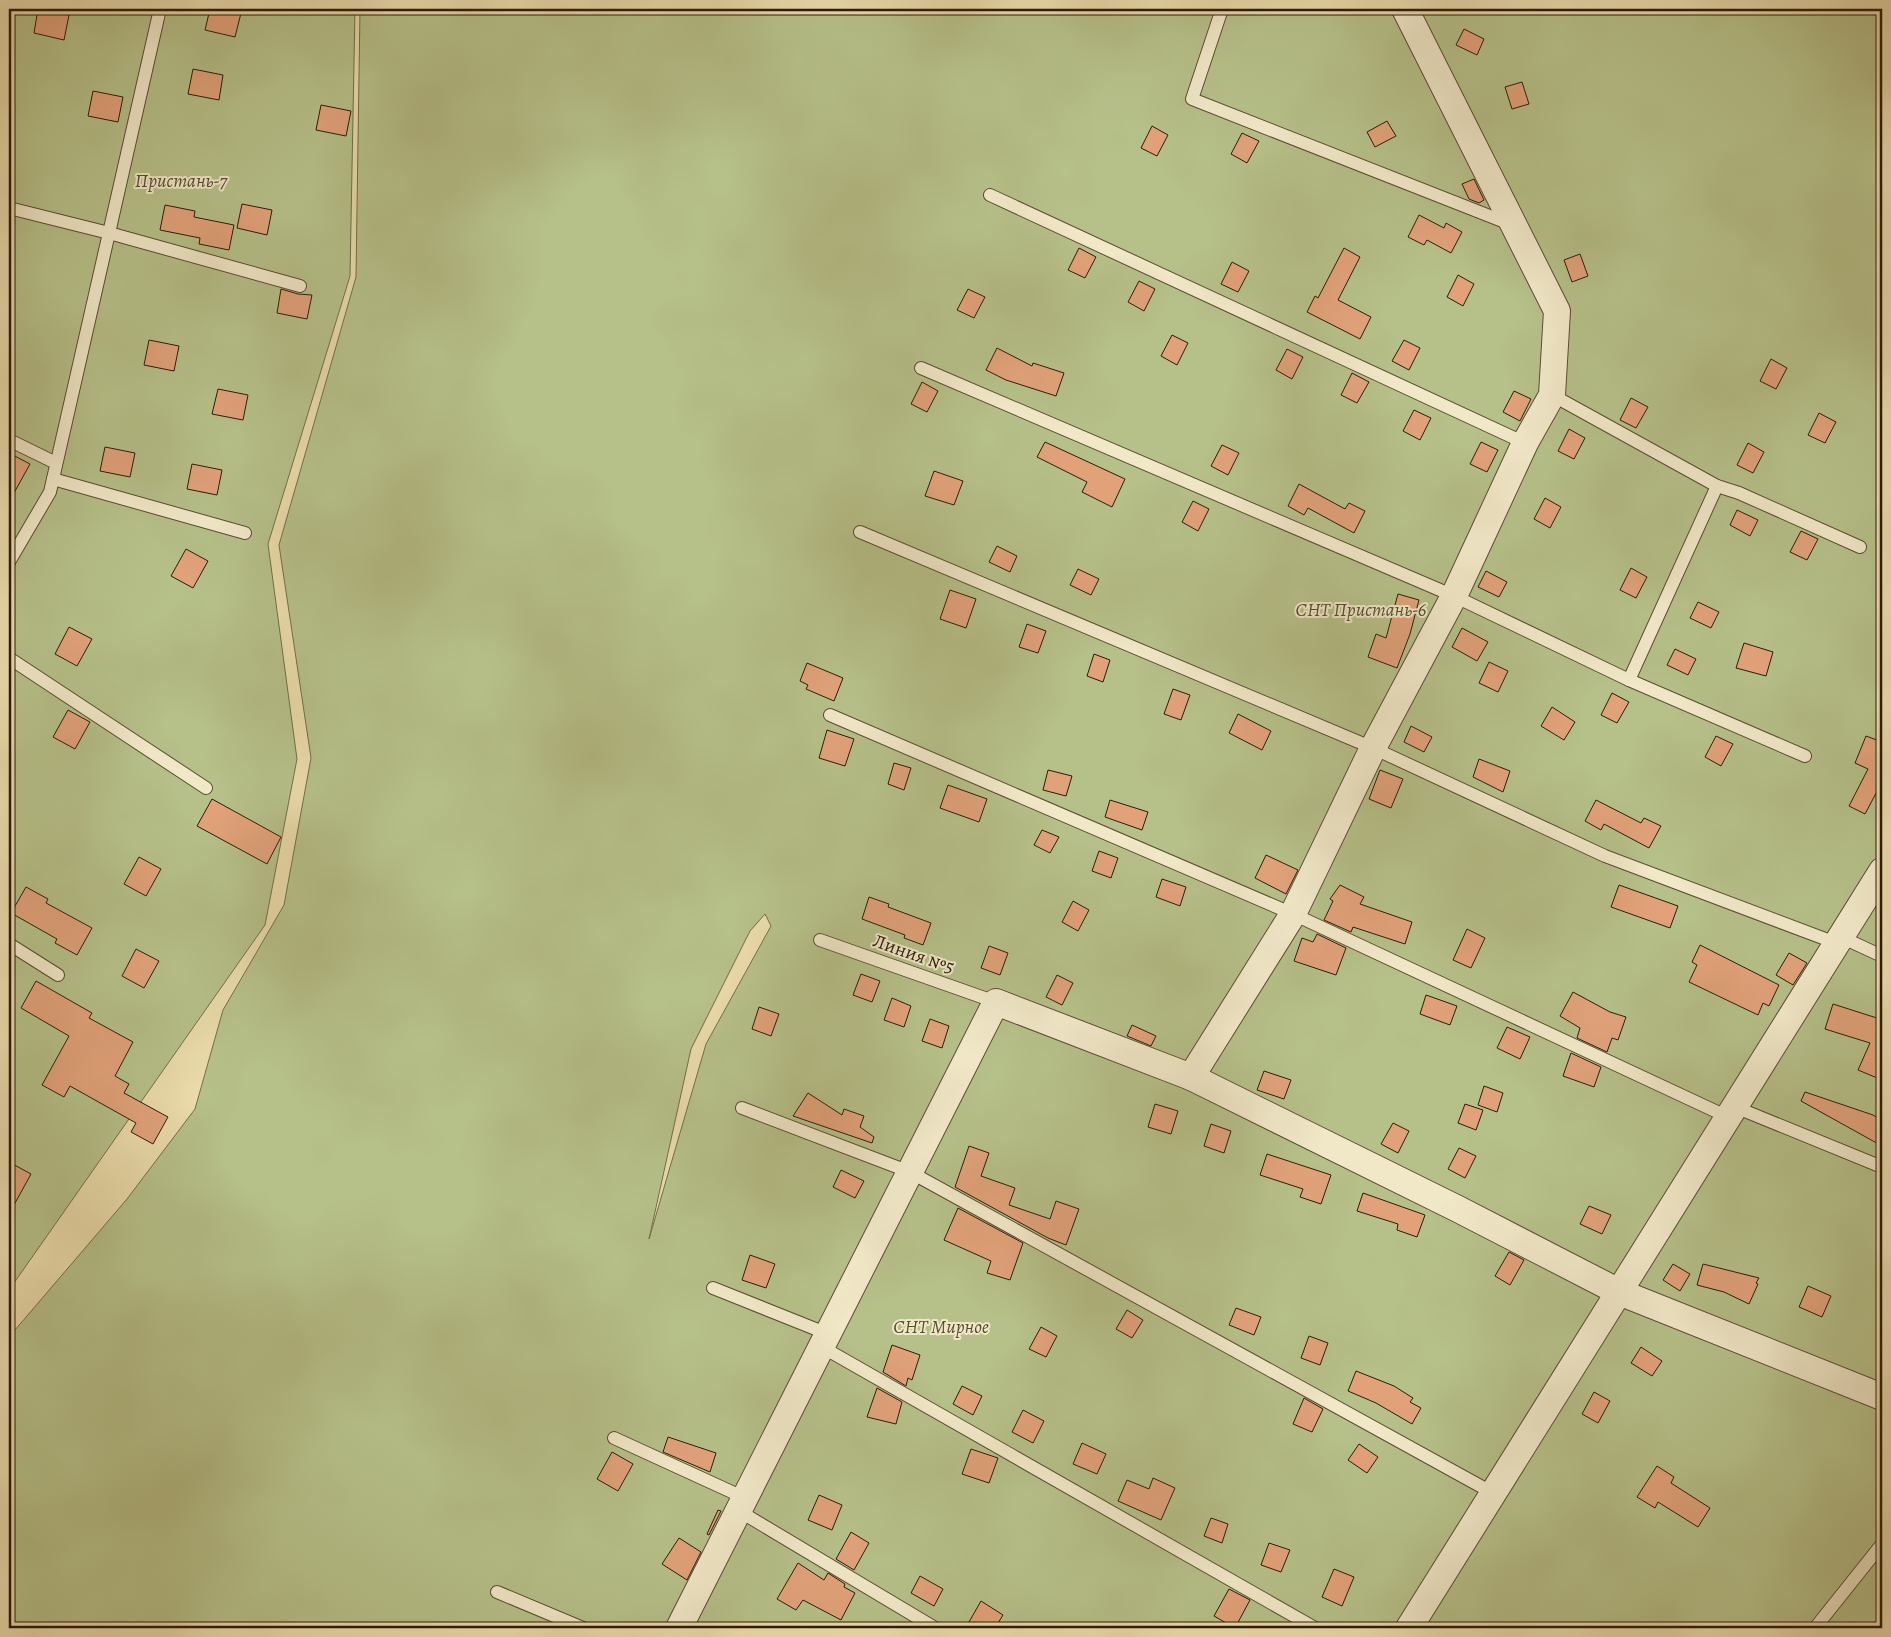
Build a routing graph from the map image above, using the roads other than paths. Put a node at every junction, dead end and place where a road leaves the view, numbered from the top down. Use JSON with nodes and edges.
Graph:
{"nodes":[{"id":1,"x":160,"y":9,"type":"edge"},
{"id":2,"x":1222,"y":9,"type":"edge"},
{"id":3,"x":1405,"y":9,"type":"edge"},
{"id":4,"x":990,"y":195,"type":"dead end"},
{"id":5,"x":9,"y":208,"type":"edge"},
{"id":6,"x":1514,"y":226,"type":"junction"},
{"id":7,"x":109,"y":233,"type":"junction"},
{"id":8,"x":300,"y":286,"type":"dead end"},
{"id":9,"x":920,"y":368,"type":"dead end"},
{"id":10,"x":1552,"y":395,"type":"junction"},
{"id":11,"x":9,"y":440,"type":"edge"},
{"id":12,"x":1525,"y":443,"type":"junction"},
{"id":13,"x":56,"y":463,"type":"junction"},
{"id":14,"x":53,"y":479,"type":"junction"},
{"id":15,"x":1717,"y":486,"type":"junction"},
{"id":16,"x":860,"y":532,"type":"dead end"},
{"id":17,"x":245,"y":533,"type":"dead end"},
{"id":18,"x":1860,"y":547,"type":"dead end"},
{"id":19,"x":9,"y":562,"type":"edge"},
{"id":20,"x":1454,"y":596,"type":"junction"},
{"id":21,"x":9,"y":658,"type":"edge"},
{"id":22,"x":1629,"y":680,"type":"junction"},
{"id":23,"x":830,"y":715,"type":"dead end"},
{"id":24,"x":1373,"y":748,"type":"junction"},
{"id":25,"x":1805,"y":756,"type":"dead end"},
{"id":26,"x":206,"y":788,"type":"dead end"},
{"id":27,"x":1882,"y":871,"type":"edge"},
{"id":28,"x":1293,"y":914,"type":"junction"},
{"id":29,"x":820,"y":940,"type":"dead end"},
{"id":30,"x":1839,"y":940,"type":"junction"},
{"id":31,"x":9,"y":944,"type":"edge"},
{"id":32,"x":1882,"y":956,"type":"edge"},
{"id":33,"x":58,"y":975,"type":"dead end"},
{"id":34,"x":996,"y":1002,"type":"junction"},
{"id":35,"x":1191,"y":1077,"type":"junction"},
{"id":36,"x":742,"y":1108,"type":"dead end"},
{"id":37,"x":1732,"y":1112,"type":"junction"},
{"id":38,"x":1882,"y":1167,"type":"edge"},
{"id":39,"x":910,"y":1172,"type":"junction"},
{"id":40,"x":713,"y":1288,"type":"dead end"},
{"id":41,"x":1619,"y":1292,"type":"junction"},
{"id":42,"x":825,"y":1340,"type":"junction"},
{"id":43,"x":1882,"y":1397,"type":"edge"},
{"id":44,"x":614,"y":1438,"type":"dead end"},
{"id":45,"x":1493,"y":1493,"type":"junction"},
{"id":46,"x":742,"y":1504,"type":"junction"},
{"id":47,"x":1882,"y":1544,"type":"edge"},
{"id":48,"x":497,"y":1592,"type":"dead end"},
{"id":49,"x":582,"y":1628,"type":"edge"},
{"id":50,"x":679,"y":1628,"type":"edge"},
{"id":51,"x":935,"y":1628,"type":"edge"},
{"id":52,"x":1315,"y":1628,"type":"edge"},
{"id":53,"x":1409,"y":1628,"type":"edge"},
{"id":54,"x":1815,"y":1628,"type":"edge"}],
"edges":[{"from":1,"to":7,"type":"lane"},
{"from":2,"to":6,"type":"lane"},
{"from":3,"to":6,"type":"street"},
{"from":4,"to":12,"type":"lane"},
{"from":5,"to":7,"type":"lane"},
{"from":6,"to":10,"type":"street"},
{"from":7,"to":8,"type":"lane"},
{"from":7,"to":13,"type":"lane"},
{"from":9,"to":20,"type":"lane"},
{"from":10,"to":12,"type":"street"},
{"from":10,"to":15,"type":"lane"},
{"from":11,"to":13,"type":"lane"},
{"from":12,"to":20,"type":"street"},
{"from":13,"to":14,"type":"lane"},
{"from":14,"to":17,"type":"lane"},
{"from":14,"to":19,"type":"lane"},
{"from":15,"to":18,"type":"lane"},
{"from":15,"to":22,"type":"lane"},
{"from":16,"to":24,"type":"lane"},
{"from":20,"to":22,"type":"lane"},
{"from":20,"to":24,"type":"street"},
{"from":21,"to":26,"type":"lane"},
{"from":22,"to":25,"type":"lane"},
{"from":23,"to":28,"type":"lane"},
{"from":24,"to":28,"type":"street"},
{"from":24,"to":30,"type":"lane"},
{"from":27,"to":30,"type":"street"},
{"from":28,"to":35,"type":"street"},
{"from":28,"to":37,"type":"lane"},
{"from":29,"to":34,"type":"lane","name":"Линия №5"},
{"from":30,"to":32,"type":"lane"},
{"from":30,"to":37,"type":"street"},
{"from":31,"to":33,"type":"lane"},
{"from":34,"to":35,"type":"street"},
{"from":34,"to":39,"type":"street"},
{"from":35,"to":41,"type":"street"},
{"from":36,"to":39,"type":"lane"},
{"from":37,"to":38,"type":"lane"},
{"from":37,"to":41,"type":"street"},
{"from":39,"to":42,"type":"street"},
{"from":39,"to":45,"type":"lane"},
{"from":40,"to":42,"type":"lane"},
{"from":41,"to":43,"type":"street"},
{"from":41,"to":45,"type":"street"},
{"from":42,"to":46,"type":"street"},
{"from":42,"to":52,"type":"lane"},
{"from":44,"to":46,"type":"lane"},
{"from":45,"to":53,"type":"street"},
{"from":46,"to":50,"type":"street"},
{"from":46,"to":51,"type":"lane"},
{"from":47,"to":54,"type":"lane"},
{"from":48,"to":49,"type":"lane"}]}
